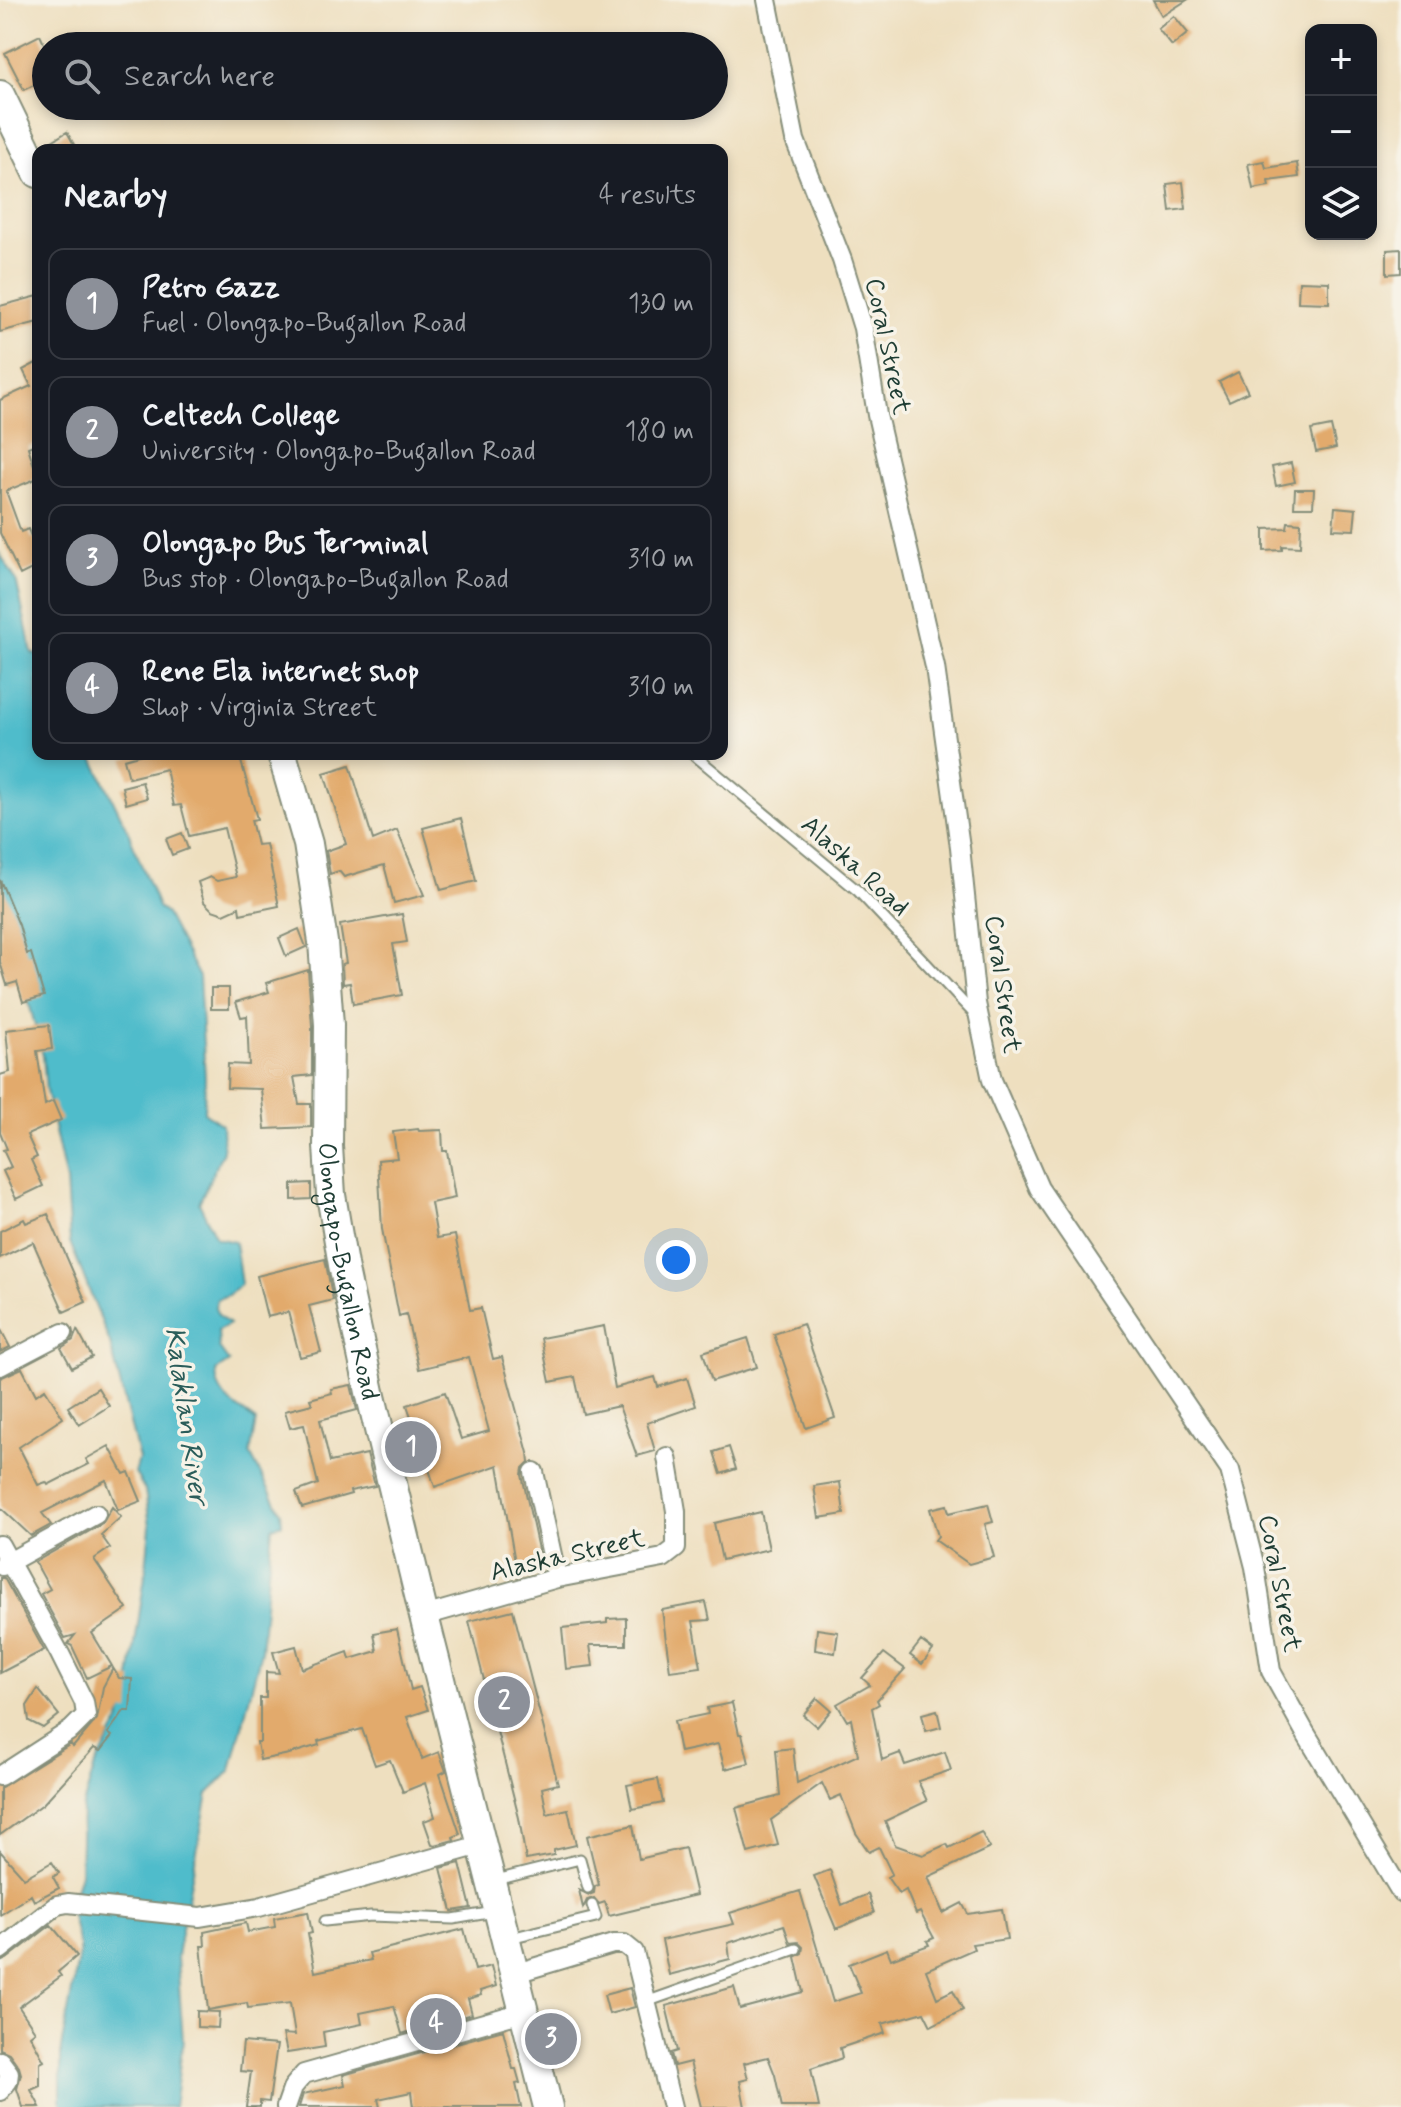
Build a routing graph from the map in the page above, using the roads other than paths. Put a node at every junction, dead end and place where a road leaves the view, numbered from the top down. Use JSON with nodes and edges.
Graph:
{"nodes":[{"id":1,"x":767,"y":0,"type":"edge"},
{"id":2,"x":0,"y":95,"type":"edge"},
{"id":3,"x":32,"y":161,"type":"edge"},
{"id":4,"x":284,"y":760,"type":"edge"},
{"id":5,"x":700,"y":760,"type":"edge"},
{"id":6,"x":980,"y":1019,"type":"junction"},
{"id":7,"x":63,"y":1333,"type":"dead end"},
{"id":8,"x":0,"y":1366,"type":"edge"},
{"id":9,"x":667,"y":1457,"type":"dead end"},
{"id":10,"x":534,"y":1472,"type":"dead end"},
{"id":11,"x":96,"y":1514,"type":"dead end"},
{"id":12,"x":0,"y":1545,"type":"edge"},
{"id":13,"x":5,"y":1565,"type":"edge"},
{"id":14,"x":557,"y":1578,"type":"junction"},
{"id":15,"x":424,"y":1616,"type":"junction"},
{"id":16,"x":0,"y":1776,"type":"edge"},
{"id":17,"x":480,"y":1845,"type":"junction"},
{"id":18,"x":489,"y":1881,"type":"junction"},
{"id":19,"x":588,"y":1888,"type":"dead end"},
{"id":20,"x":1401,"y":1892,"type":"edge"},
{"id":21,"x":592,"y":1905,"type":"dead end"},
{"id":22,"x":497,"y":1912,"type":"junction"},
{"id":23,"x":325,"y":1921,"type":"dead end"},
{"id":24,"x":504,"y":1939,"type":"junction"},
{"id":25,"x":796,"y":1949,"type":"dead end"},
{"id":26,"x":0,"y":1950,"type":"edge"},
{"id":27,"x":513,"y":1974,"type":"junction"},
{"id":28,"x":646,"y":2002,"type":"junction"},
{"id":29,"x":523,"y":2012,"type":"junction"},
{"id":30,"x":0,"y":2061,"type":"edge"},
{"id":31,"x":4,"y":2086,"type":"edge"},
{"id":32,"x":286,"y":2107,"type":"edge"},
{"id":33,"x":548,"y":2107,"type":"edge"},
{"id":34,"x":672,"y":2107,"type":"edge"}],
"edges":[{"from":1,"to":6,"type":"street","name":"Coral Street"},
{"from":2,"to":3,"type":"main road"},
{"from":4,"to":15,"type":"main road","name":"Olongapo-Bugallon Road"},
{"from":5,"to":6,"type":"lane","name":"Alaska Road"},
{"from":6,"to":20,"type":"street","name":"Coral Street"},
{"from":7,"to":8,"type":"street"},
{"from":9,"to":14,"type":"street","name":"Alaska Street"},
{"from":10,"to":14,"type":"street"},
{"from":11,"to":13,"type":"street"},
{"from":12,"to":13,"type":"street"},
{"from":13,"to":16,"type":"street"},
{"from":14,"to":15,"type":"street","name":"Alaska Street"},
{"from":15,"to":17,"type":"main road","name":"Olongapo-Bugallon Road"},
{"from":17,"to":18,"type":"main road","name":"Olongapo-Bugallon Road"},
{"from":17,"to":26,"type":"street"},
{"from":18,"to":19,"type":"lane"},
{"from":18,"to":22,"type":"main road","name":"Olongapo-Bugallon Road"},
{"from":21,"to":24,"type":"lane"},
{"from":22,"to":23,"type":"lane"},
{"from":22,"to":24,"type":"main road","name":"Olongapo-Bugallon Road"},
{"from":24,"to":27,"type":"main road","name":"Olongapo-Bugallon Road"},
{"from":25,"to":28,"type":"lane"},
{"from":27,"to":28,"type":"street"},
{"from":27,"to":29,"type":"main road","name":"Olongapo-Bugallon Road"},
{"from":28,"to":34,"type":"street"},
{"from":29,"to":32,"type":"street"},
{"from":29,"to":33,"type":"main road","name":"Olongapo-Bugallon Road"},
{"from":30,"to":31,"type":"street"}]}
